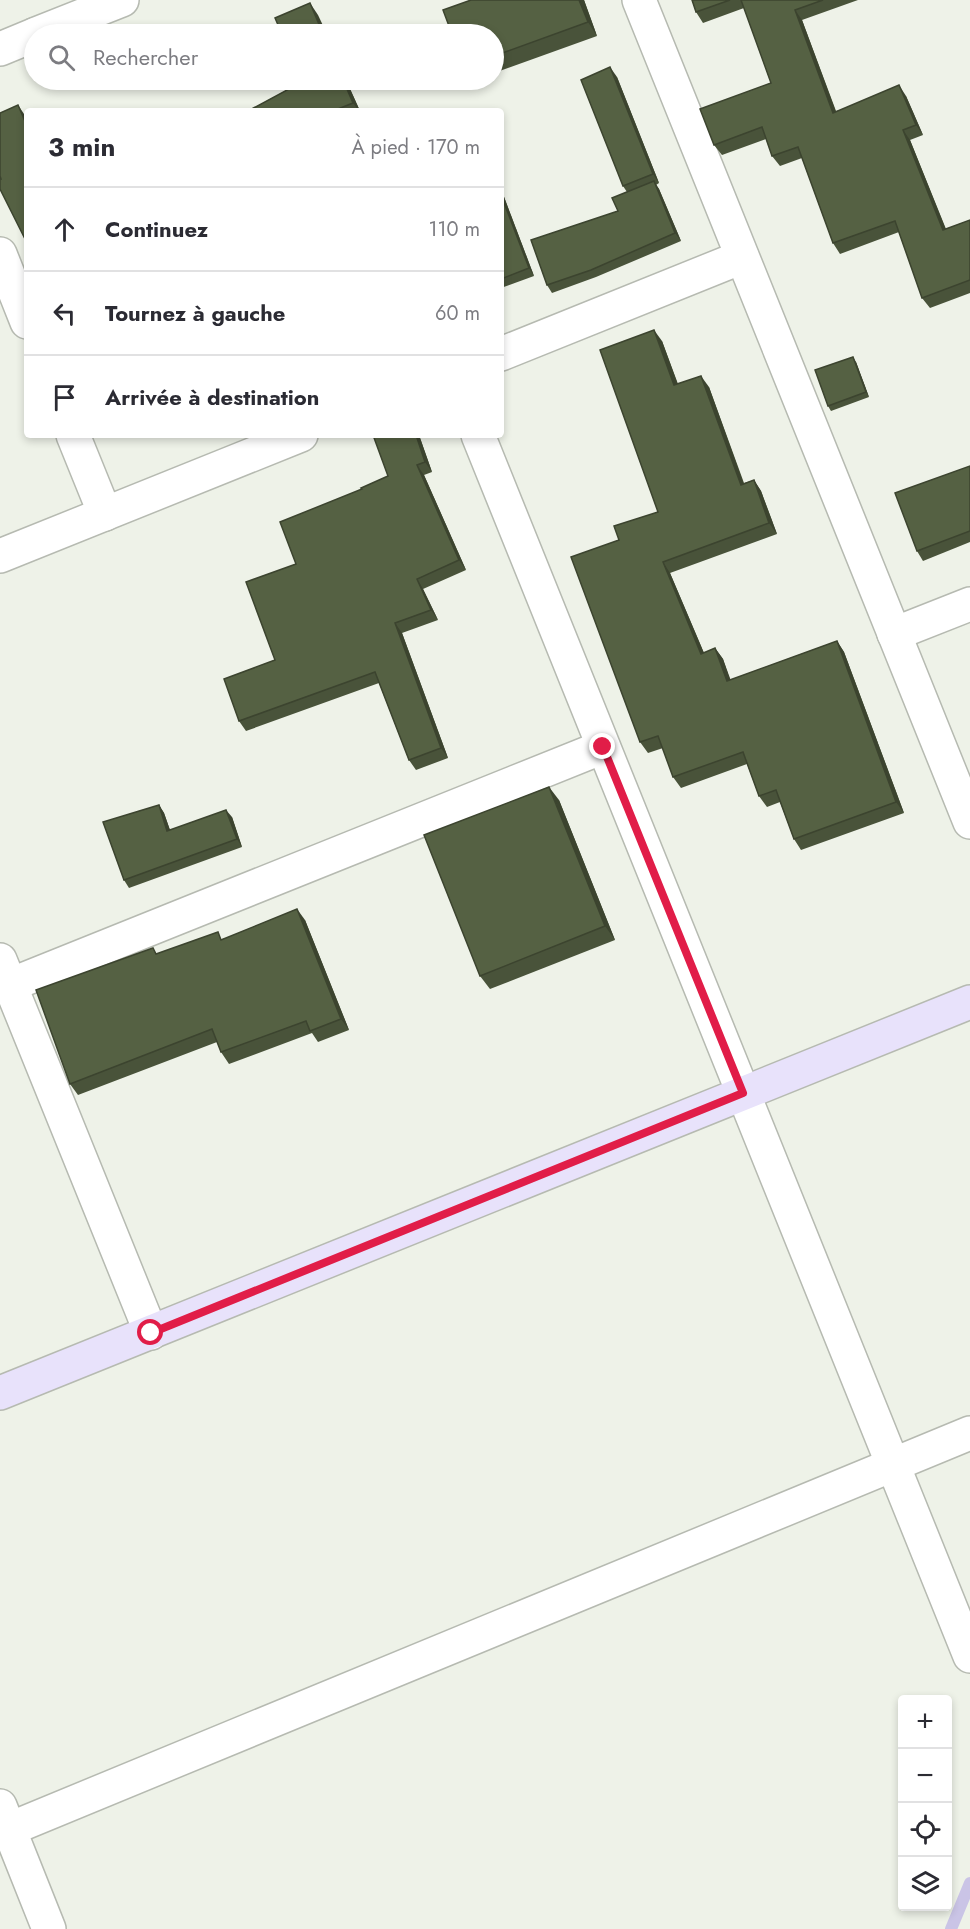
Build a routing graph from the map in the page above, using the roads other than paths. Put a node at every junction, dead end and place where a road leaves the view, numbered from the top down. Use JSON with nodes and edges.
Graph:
{"nodes":[{"id":1,"x":122,"y":0,"type":"edge"},
{"id":2,"x":639,"y":0,"type":"edge"},
{"id":3,"x":62,"y":24,"type":"edge"},
{"id":4,"x":24,"y":39,"type":"edge"},
{"id":5,"x":0,"y":49,"type":"edge"},
{"id":6,"x":0,"y":255,"type":"edge"},
{"id":7,"x":742,"y":257,"type":"junction"},
{"id":8,"x":24,"y":315,"type":"edge"},
{"id":9,"x":504,"y":353,"type":"edge"},
{"id":10,"x":74,"y":438,"type":"edge"},
{"id":11,"x":294,"y":438,"type":"edge"},
{"id":12,"x":479,"y":438,"type":"edge"},
{"id":13,"x":105,"y":514,"type":"junction"},
{"id":14,"x":0,"y":556,"type":"edge"},
{"id":15,"x":970,"y":604,"type":"edge"},
{"id":16,"x":894,"y":634,"type":"junction"},
{"id":17,"x":603,"y":747,"type":"junction"},
{"id":18,"x":970,"y":822,"type":"edge"},
{"id":19,"x":5,"y":973,"type":"edge"},
{"id":20,"x":970,"y":1002,"type":"edge"},
{"id":21,"x":743,"y":1093,"type":"junction"},
{"id":22,"x":151,"y":1333,"type":"junction"},
{"id":23,"x":0,"y":1393,"type":"edge"},
{"id":24,"x":970,"y":1433,"type":"edge"},
{"id":25,"x":893,"y":1465,"type":"junction"},
{"id":26,"x":970,"y":1656,"type":"edge"},
{"id":27,"x":3,"y":1822,"type":"edge"},
{"id":28,"x":50,"y":1929,"type":"edge"}],
"edges":[{"from":1,"to":3,"type":"street"},
{"from":2,"to":7,"type":"street"},
{"from":4,"to":5,"type":"street"},
{"from":6,"to":8,"type":"street"},
{"from":7,"to":9,"type":"street"},
{"from":7,"to":16,"type":"street"},
{"from":10,"to":13,"type":"street"},
{"from":11,"to":13,"type":"street"},
{"from":12,"to":17,"type":"street"},
{"from":13,"to":14,"type":"street"},
{"from":15,"to":16,"type":"street"},
{"from":16,"to":18,"type":"street"},
{"from":17,"to":19,"type":"street"},
{"from":17,"to":21,"type":"street"},
{"from":19,"to":22,"type":"street"},
{"from":20,"to":21,"type":"main road"},
{"from":21,"to":22,"type":"main road"},
{"from":21,"to":25,"type":"street"},
{"from":22,"to":23,"type":"main road"},
{"from":24,"to":25,"type":"street"},
{"from":25,"to":26,"type":"street"},
{"from":25,"to":27,"type":"street"},
{"from":27,"to":28,"type":"street"}]}
